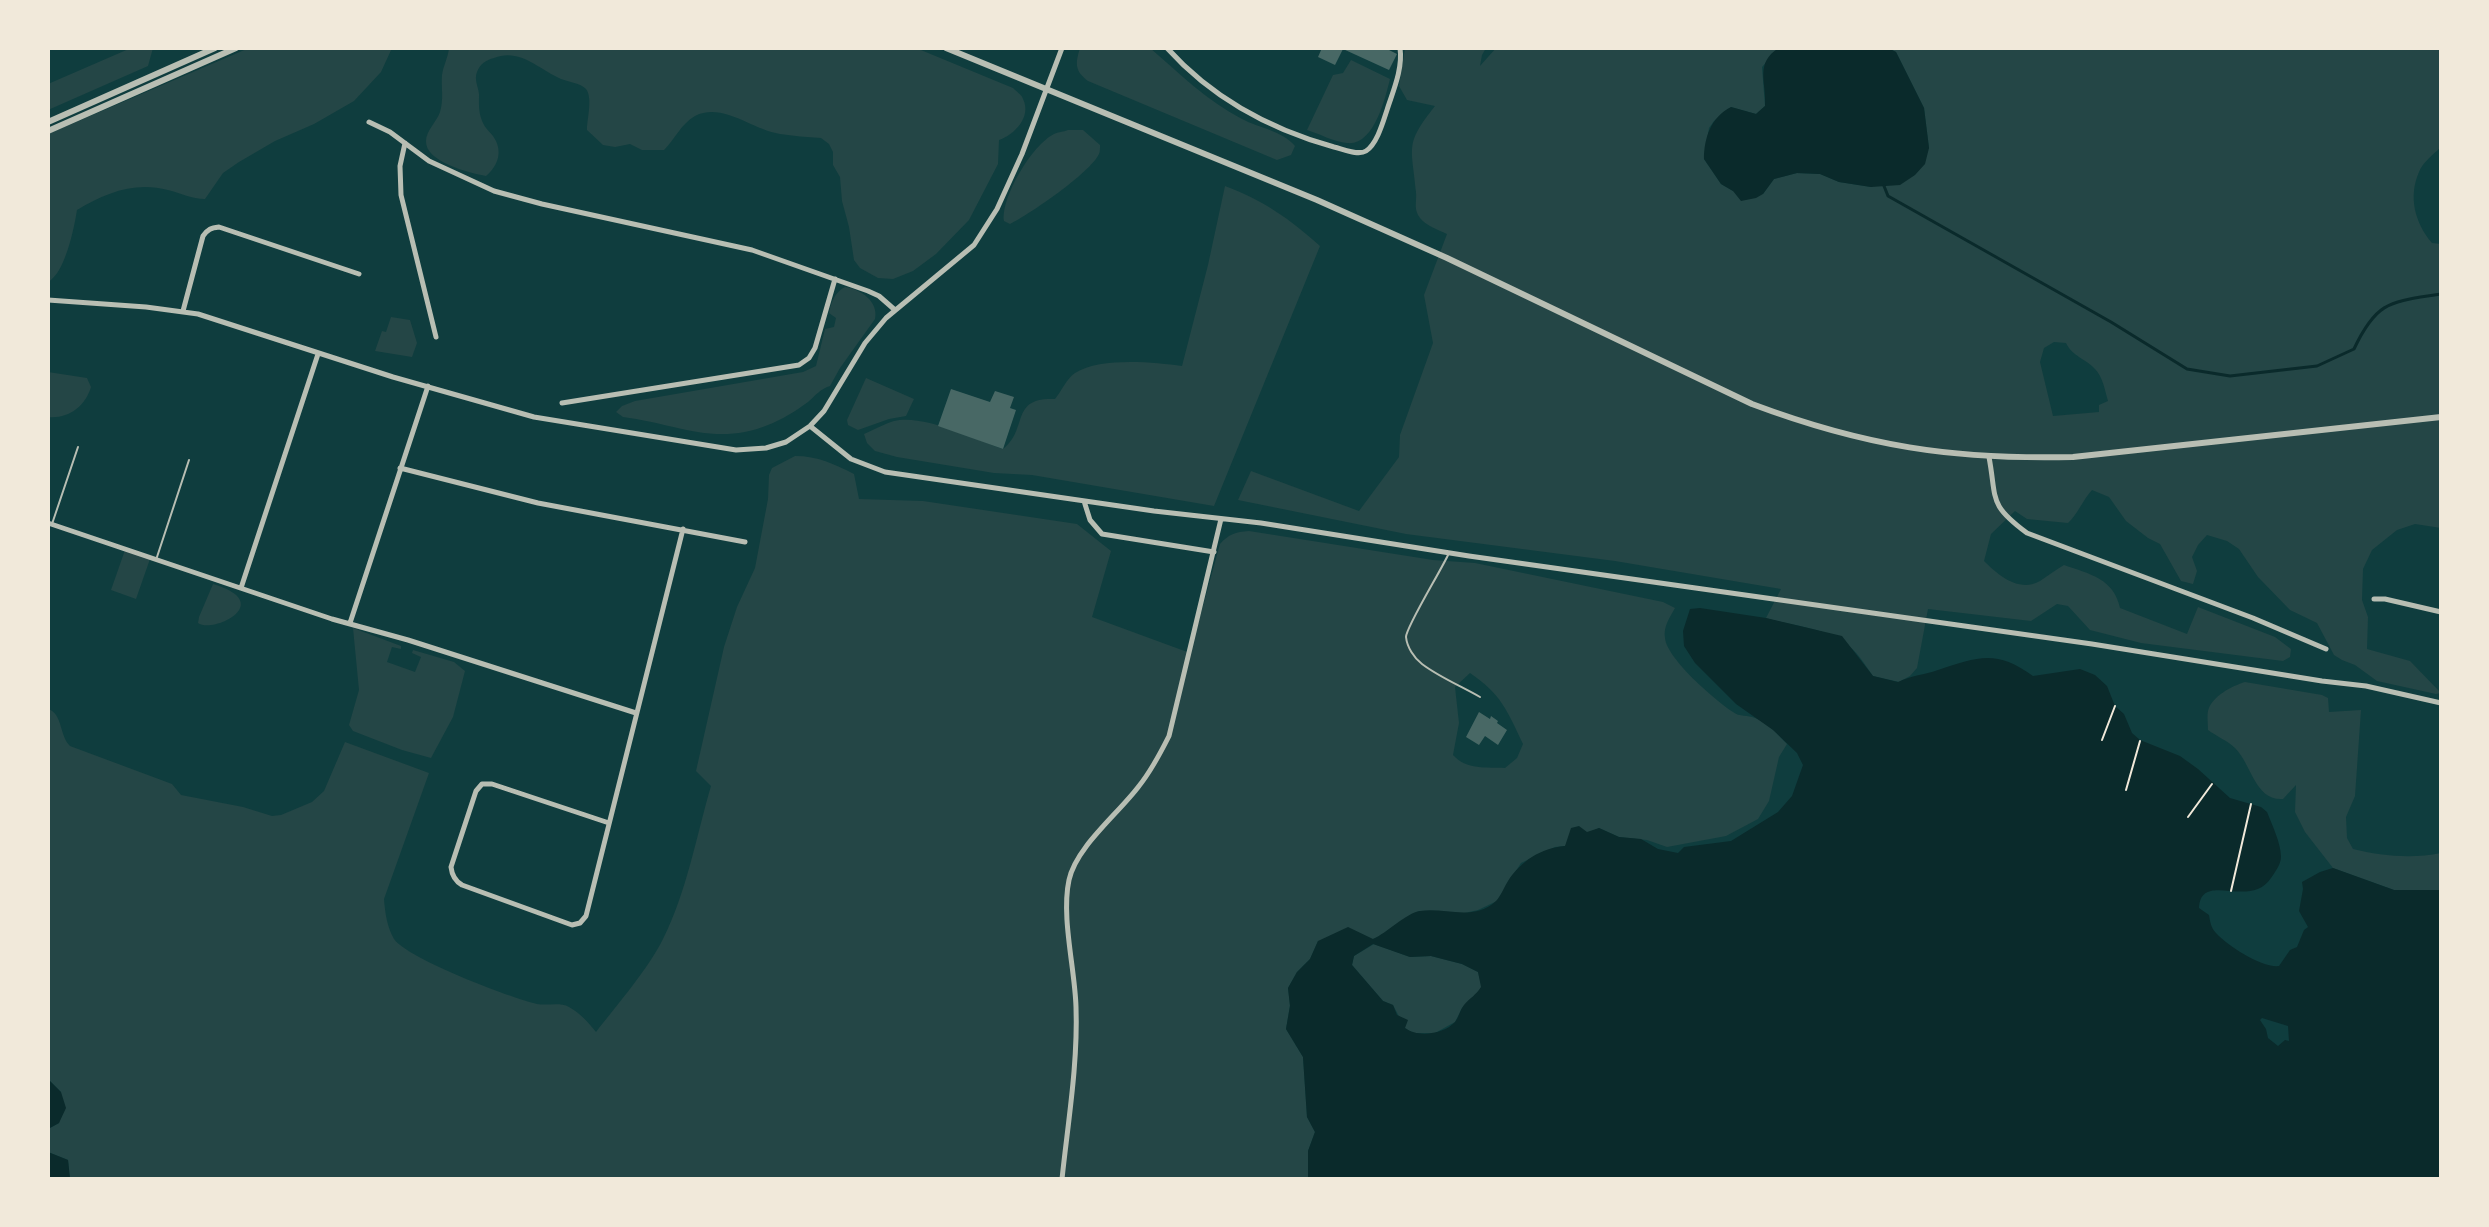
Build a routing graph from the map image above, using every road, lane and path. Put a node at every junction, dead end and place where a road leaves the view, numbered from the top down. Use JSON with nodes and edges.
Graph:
{"nodes":[{"id":1,"x":215,"y":48,"type":"edge"},
{"id":2,"x":236,"y":48,"type":"edge"},
{"id":3,"x":946,"y":48,"type":"edge"},
{"id":4,"x":1062,"y":48,"type":"edge"},
{"id":5,"x":1167,"y":48,"type":"edge"},
{"id":6,"x":1400,"y":48,"type":"edge"},
{"id":7,"x":1046,"y":88,"type":"junction"},
{"id":8,"x":48,"y":122,"type":"edge"},
{"id":9,"x":369,"y":122,"type":"dead end"},
{"id":10,"x":48,"y":131,"type":"edge"},
{"id":11,"x":405,"y":143,"type":"junction"},
{"id":12,"x":359,"y":274,"type":"dead end"},
{"id":13,"x":835,"y":279,"type":"junction"},
{"id":14,"x":48,"y":300,"type":"edge"},
{"id":15,"x":894,"y":310,"type":"junction"},
{"id":16,"x":183,"y":311,"type":"junction"},
{"id":17,"x":436,"y":337,"type":"dead end"},
{"id":18,"x":318,"y":354,"type":"junction"},
{"id":19,"x":428,"y":386,"type":"junction"},
{"id":20,"x":562,"y":403,"type":"dead end"},
{"id":21,"x":2441,"y":417,"type":"edge"},
{"id":22,"x":810,"y":426,"type":"junction"},
{"id":23,"x":78,"y":447,"type":"dead end"},
{"id":24,"x":1989,"y":457,"type":"junction"},
{"id":25,"x":189,"y":460,"type":"dead end"},
{"id":26,"x":400,"y":468,"type":"junction"},
{"id":27,"x":1084,"y":501,"type":"junction"},
{"id":28,"x":1221,"y":519,"type":"junction"},
{"id":29,"x":50,"y":524,"type":"edge"},
{"id":30,"x":683,"y":530,"type":"junction"},
{"id":31,"x":745,"y":542,"type":"dead end"},
{"id":32,"x":1214,"y":552,"type":"junction"},
{"id":33,"x":1449,"y":553,"type":"junction"},
{"id":34,"x":156,"y":560,"type":"junction"},
{"id":35,"x":241,"y":588,"type":"junction"},
{"id":36,"x":2374,"y":599,"type":"dead end"},
{"id":37,"x":2441,"y":612,"type":"edge"},
{"id":38,"x":350,"y":623,"type":"junction"},
{"id":39,"x":2326,"y":649,"type":"dead end"},
{"id":40,"x":1480,"y":697,"type":"dead end"},
{"id":41,"x":2441,"y":702,"type":"edge"},
{"id":42,"x":2115,"y":706,"type":"dead end"},
{"id":43,"x":636,"y":713,"type":"junction"},
{"id":44,"x":2102,"y":741,"type":"dead end"},
{"id":45,"x":2140,"y":741,"type":"dead end"},
{"id":46,"x":2212,"y":784,"type":"dead end"},
{"id":47,"x":2126,"y":790,"type":"dead end"},
{"id":48,"x":2251,"y":804,"type":"dead end"},
{"id":49,"x":2187,"y":817,"type":"dead end"},
{"id":50,"x":609,"y":823,"type":"junction"},
{"id":51,"x":2231,"y":891,"type":"dead end"},
{"id":52,"x":1062,"y":1179,"type":"edge"}],
"edges":[{"from":1,"to":8,"type":"street"},
{"from":2,"to":10,"type":"street"},
{"from":3,"to":7,"type":"street"},
{"from":4,"to":7,"type":"street"},
{"from":5,"to":6,"type":"street"},
{"from":7,"to":15,"type":"street"},
{"from":7,"to":24,"type":"street"},
{"from":9,"to":11,"type":"street"},
{"from":11,"to":13,"type":"street"},
{"from":11,"to":17,"type":"street"},
{"from":12,"to":16,"type":"street"},
{"from":13,"to":15,"type":"street"},
{"from":13,"to":20,"type":"street"},
{"from":14,"to":16,"type":"street"},
{"from":15,"to":22,"type":"street"},
{"from":16,"to":18,"type":"street"},
{"from":18,"to":19,"type":"street"},
{"from":18,"to":35,"type":"street"},
{"from":19,"to":22,"type":"street"},
{"from":19,"to":26,"type":"street"},
{"from":21,"to":24,"type":"street"},
{"from":22,"to":27,"type":"street"},
{"from":23,"to":29,"type":"lane"},
{"from":24,"to":39,"type":"street"},
{"from":25,"to":34,"type":"lane"},
{"from":26,"to":30,"type":"street"},
{"from":26,"to":38,"type":"street"},
{"from":27,"to":28,"type":"street"},
{"from":27,"to":32,"type":"street"},
{"from":28,"to":32,"type":"street"},
{"from":28,"to":33,"type":"street"},
{"from":29,"to":34,"type":"street"},
{"from":30,"to":31,"type":"street"},
{"from":30,"to":43,"type":"street"},
{"from":32,"to":52,"type":"street"},
{"from":33,"to":40,"type":"lane"},
{"from":33,"to":41,"type":"street"},
{"from":34,"to":35,"type":"street"},
{"from":35,"to":38,"type":"street"},
{"from":36,"to":37,"type":"street"},
{"from":38,"to":43,"type":"street"},
{"from":42,"to":44,"type":"path"},
{"from":43,"to":50,"type":"street"},
{"from":45,"to":47,"type":"path"},
{"from":46,"to":49,"type":"path"},
{"from":48,"to":51,"type":"path"},
{"from":50,"to":50,"type":"street"}]}
